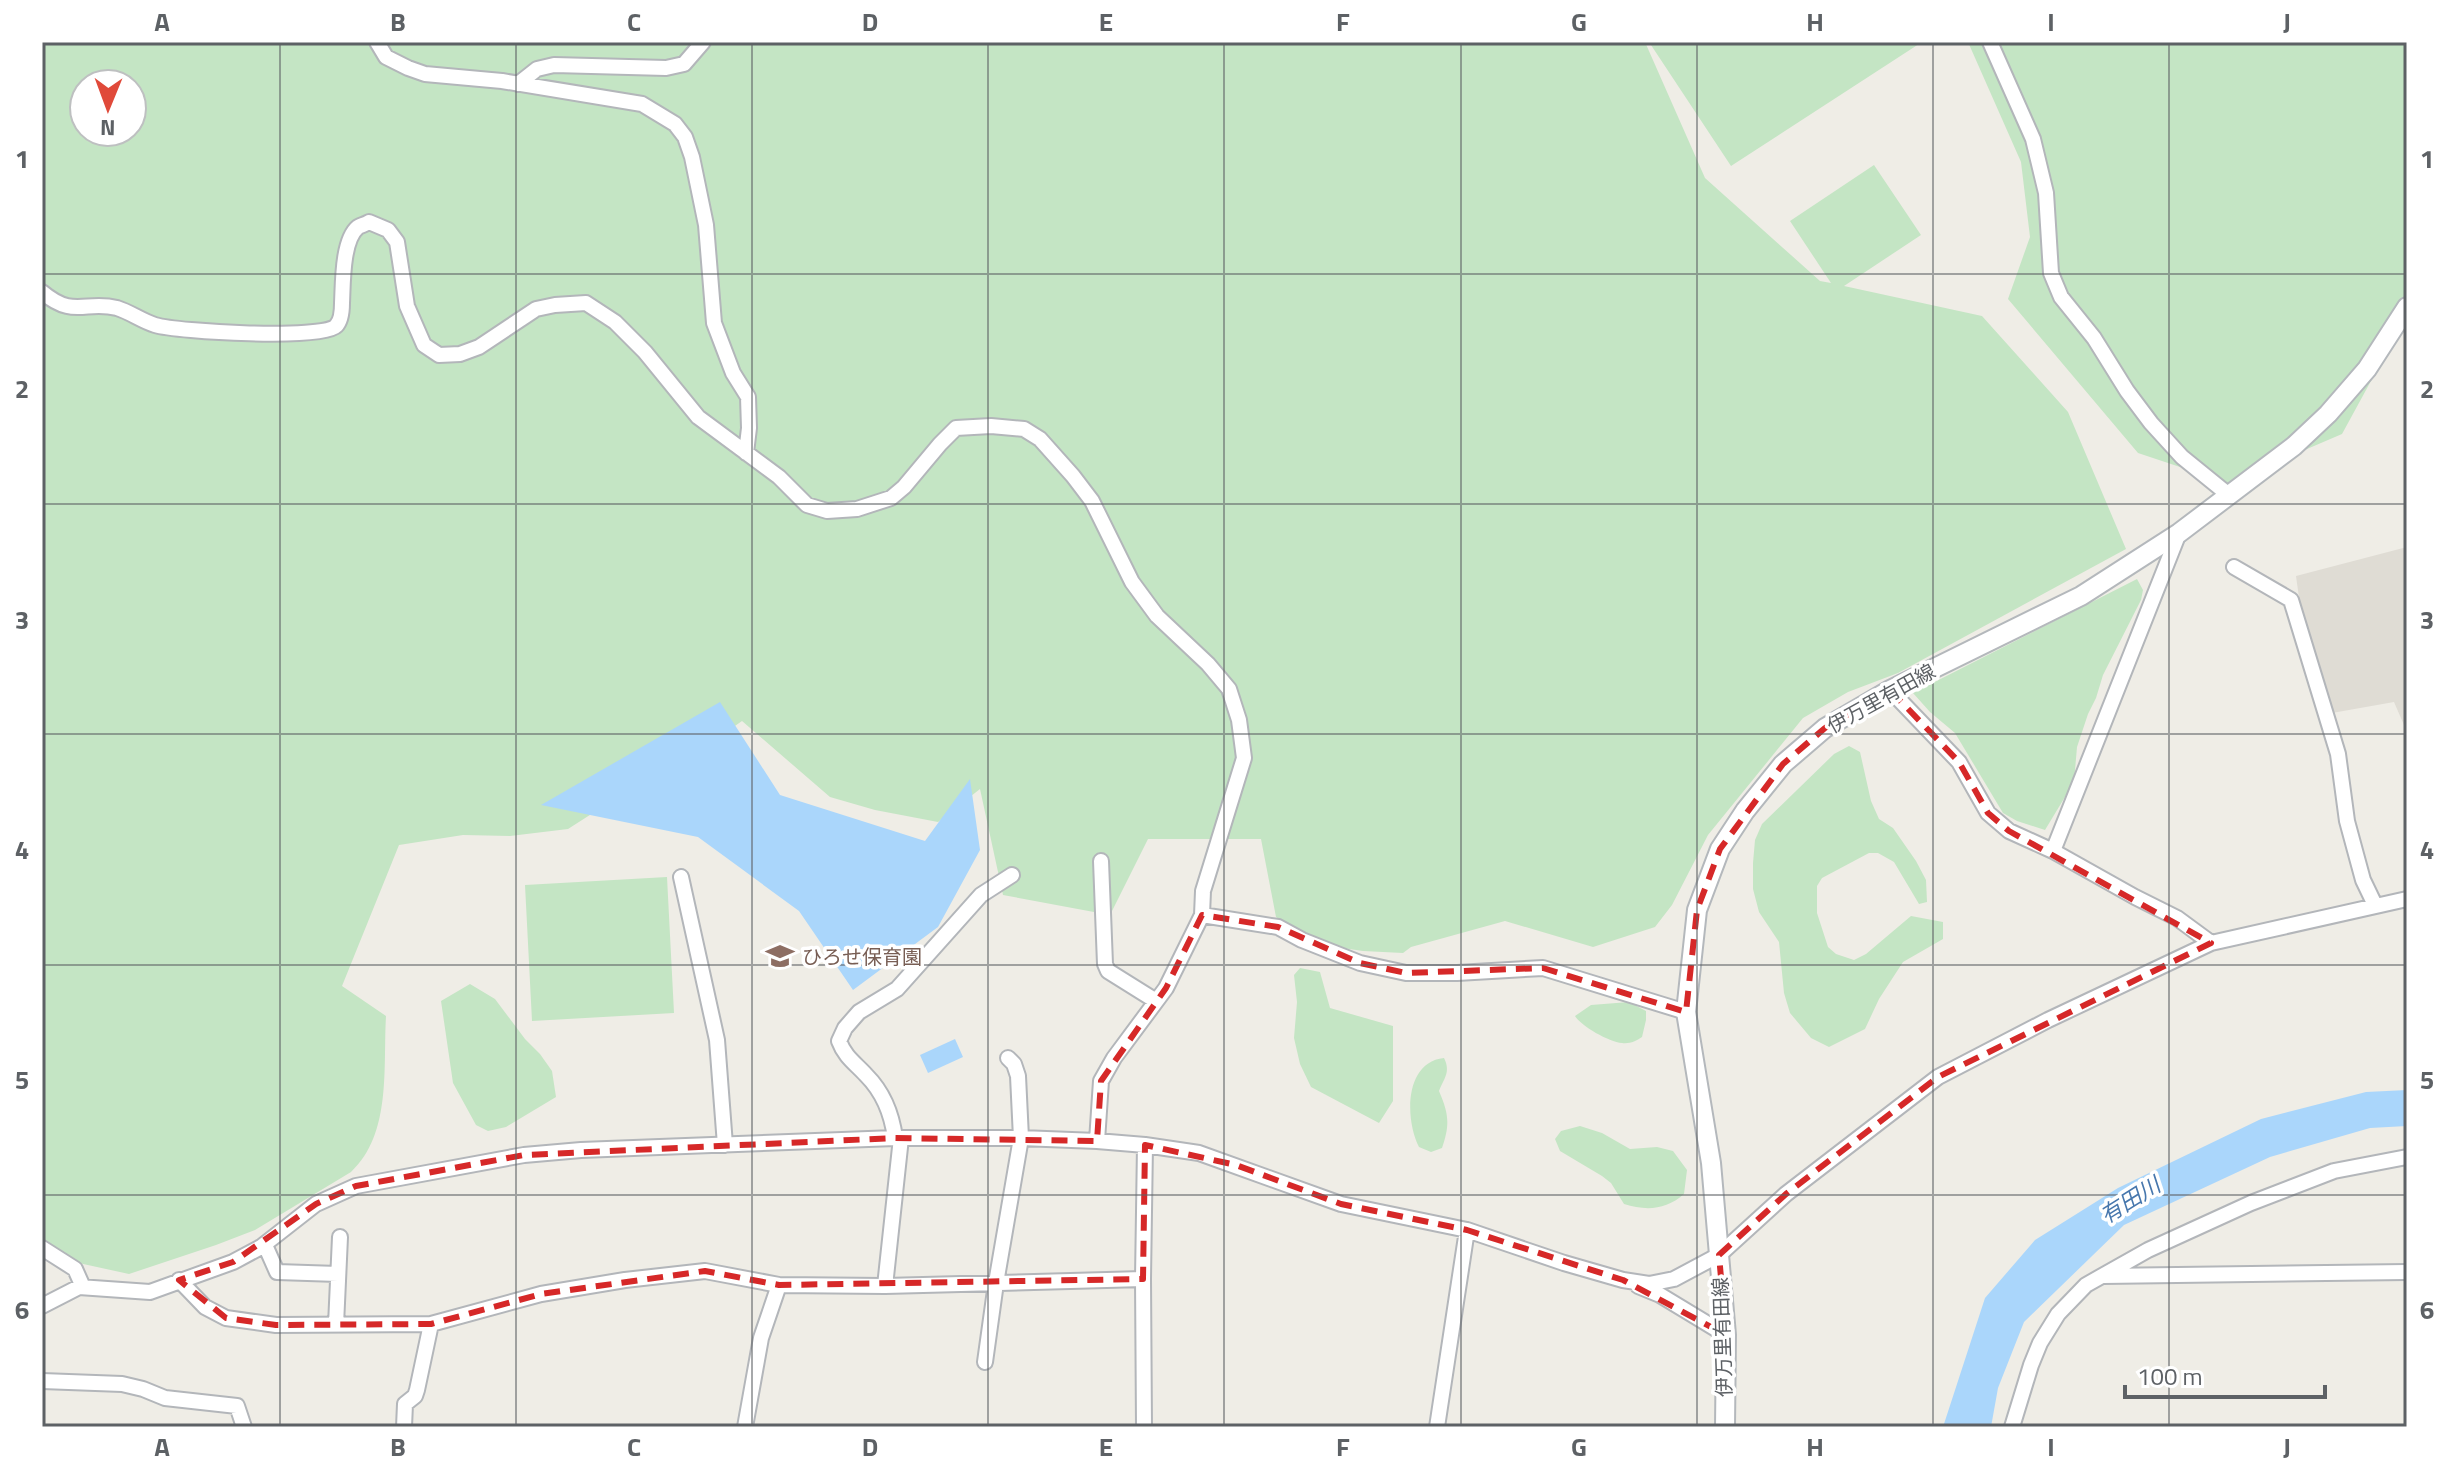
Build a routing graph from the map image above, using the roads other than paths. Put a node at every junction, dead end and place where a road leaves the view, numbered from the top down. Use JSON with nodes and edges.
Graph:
{"nodes":[{"id":1,"x":377,"y":42,"type":"edge"},
{"id":2,"x":703,"y":42,"type":"edge"},
{"id":3,"x":1990,"y":42,"type":"edge"},
{"id":4,"x":518,"y":84,"type":"junction"},
{"id":5,"x":42,"y":292,"type":"edge"},
{"id":6,"x":2407,"y":307,"type":"edge"},
{"id":7,"x":746,"y":453,"type":"junction"},
{"id":8,"x":2230,"y":496,"type":"junction"},
{"id":9,"x":2179,"y":533,"type":"junction"},
{"id":10,"x":2234,"y":567,"type":"dead end"},
{"id":11,"x":1890,"y":690,"type":"junction"},
{"id":12,"x":2053,"y":851,"type":"junction"},
{"id":13,"x":1101,"y":861,"type":"dead end"},
{"id":14,"x":1012,"y":875,"type":"dead end"},
{"id":15,"x":681,"y":877,"type":"dead end"},
{"id":16,"x":2407,"y":899,"type":"edge"},
{"id":17,"x":2375,"y":905,"type":"junction"},
{"id":18,"x":1202,"y":915,"type":"junction"},
{"id":19,"x":2211,"y":943,"type":"junction"},
{"id":20,"x":1156,"y":1001,"type":"junction"},
{"id":21,"x":1686,"y":1012,"type":"junction"},
{"id":22,"x":1008,"y":1058,"type":"dead end"},
{"id":23,"x":898,"y":1138,"type":"junction"},
{"id":24,"x":1021,"y":1138,"type":"junction"},
{"id":25,"x":1097,"y":1141,"type":"junction"},
{"id":26,"x":725,"y":1145,"type":"junction"},
{"id":27,"x":1145,"y":1145,"type":"junction"},
{"id":28,"x":2407,"y":1157,"type":"edge"},
{"id":29,"x":1467,"y":1230,"type":"junction"},
{"id":30,"x":340,"y":1237,"type":"dead end"},
{"id":31,"x":265,"y":1245,"type":"junction"},
{"id":32,"x":42,"y":1248,"type":"edge"},
{"id":33,"x":1719,"y":1255,"type":"junction"},
{"id":34,"x":2407,"y":1272,"type":"edge"},
{"id":35,"x":338,"y":1274,"type":"junction"},
{"id":36,"x":2102,"y":1276,"type":"junction"},
{"id":37,"x":1143,"y":1279,"type":"junction"},
{"id":38,"x":179,"y":1280,"type":"junction"},
{"id":39,"x":1623,"y":1280,"type":"junction"},
{"id":40,"x":996,"y":1283,"type":"junction"},
{"id":41,"x":779,"y":1285,"type":"junction"},
{"id":42,"x":885,"y":1286,"type":"junction"},
{"id":43,"x":83,"y":1287,"type":"junction"},
{"id":44,"x":42,"y":1306,"type":"edge"},
{"id":45,"x":431,"y":1324,"type":"junction"},
{"id":46,"x":336,"y":1325,"type":"junction"},
{"id":47,"x":1726,"y":1335,"type":"junction"},
{"id":48,"x":985,"y":1362,"type":"dead end"},
{"id":49,"x":42,"y":1381,"type":"edge"},
{"id":50,"x":244,"y":1427,"type":"edge"},
{"id":51,"x":404,"y":1427,"type":"edge"},
{"id":52,"x":745,"y":1427,"type":"edge"},
{"id":53,"x":1144,"y":1427,"type":"edge"},
{"id":54,"x":1437,"y":1427,"type":"edge"},
{"id":55,"x":1725,"y":1427,"type":"edge"},
{"id":56,"x":2012,"y":1427,"type":"edge"}],
"edges":[{"from":1,"to":4,"type":"street"},
{"from":2,"to":4,"type":"street"},
{"from":3,"to":8,"type":"street"},
{"from":4,"to":7,"type":"street"},
{"from":5,"to":7,"type":"street"},
{"from":6,"to":8,"type":"main road","name":"伊万里有田線"},
{"from":7,"to":18,"type":"street"},
{"from":8,"to":9,"type":"main road","name":"伊万里有田線"},
{"from":9,"to":11,"type":"main road","name":"伊万里有田線"},
{"from":9,"to":12,"type":"street"},
{"from":10,"to":17,"type":"street"},
{"from":11,"to":12,"type":"street"},
{"from":11,"to":21,"type":"main road","name":"伊万里有田線"},
{"from":12,"to":19,"type":"street"},
{"from":13,"to":20,"type":"street"},
{"from":14,"to":23,"type":"street"},
{"from":15,"to":26,"type":"street"},
{"from":16,"to":17,"type":"street"},
{"from":17,"to":19,"type":"street"},
{"from":18,"to":20,"type":"street"},
{"from":18,"to":21,"type":"street"},
{"from":19,"to":33,"type":"street"},
{"from":20,"to":25,"type":"street"},
{"from":21,"to":33,"type":"main road","name":"伊万里有田線"},
{"from":22,"to":24,"type":"street"},
{"from":23,"to":24,"type":"street"},
{"from":23,"to":26,"type":"street"},
{"from":23,"to":42,"type":"street"},
{"from":24,"to":25,"type":"street"},
{"from":24,"to":40,"type":"street"},
{"from":25,"to":27,"type":"street"},
{"from":26,"to":31,"type":"street"},
{"from":27,"to":29,"type":"street"},
{"from":27,"to":37,"type":"street"},
{"from":28,"to":36,"type":"street"},
{"from":29,"to":39,"type":"street"},
{"from":29,"to":54,"type":"street"},
{"from":30,"to":35,"type":"street"},
{"from":31,"to":35,"type":"street"},
{"from":31,"to":38,"type":"street"},
{"from":32,"to":43,"type":"street"},
{"from":33,"to":39,"type":"street"},
{"from":33,"to":47,"type":"main road","name":"伊万里有田線"},
{"from":34,"to":36,"type":"street"},
{"from":35,"to":46,"type":"street"},
{"from":36,"to":56,"type":"street"},
{"from":37,"to":40,"type":"street"},
{"from":37,"to":53,"type":"street"},
{"from":38,"to":43,"type":"street"},
{"from":38,"to":46,"type":"street"},
{"from":39,"to":47,"type":"street"},
{"from":40,"to":42,"type":"street"},
{"from":40,"to":48,"type":"street"},
{"from":41,"to":42,"type":"street"},
{"from":41,"to":45,"type":"street"},
{"from":41,"to":52,"type":"street"},
{"from":43,"to":44,"type":"street"},
{"from":45,"to":46,"type":"street"},
{"from":45,"to":51,"type":"street"},
{"from":47,"to":55,"type":"main road","name":"伊万里有田線"},
{"from":49,"to":50,"type":"street"}]}
